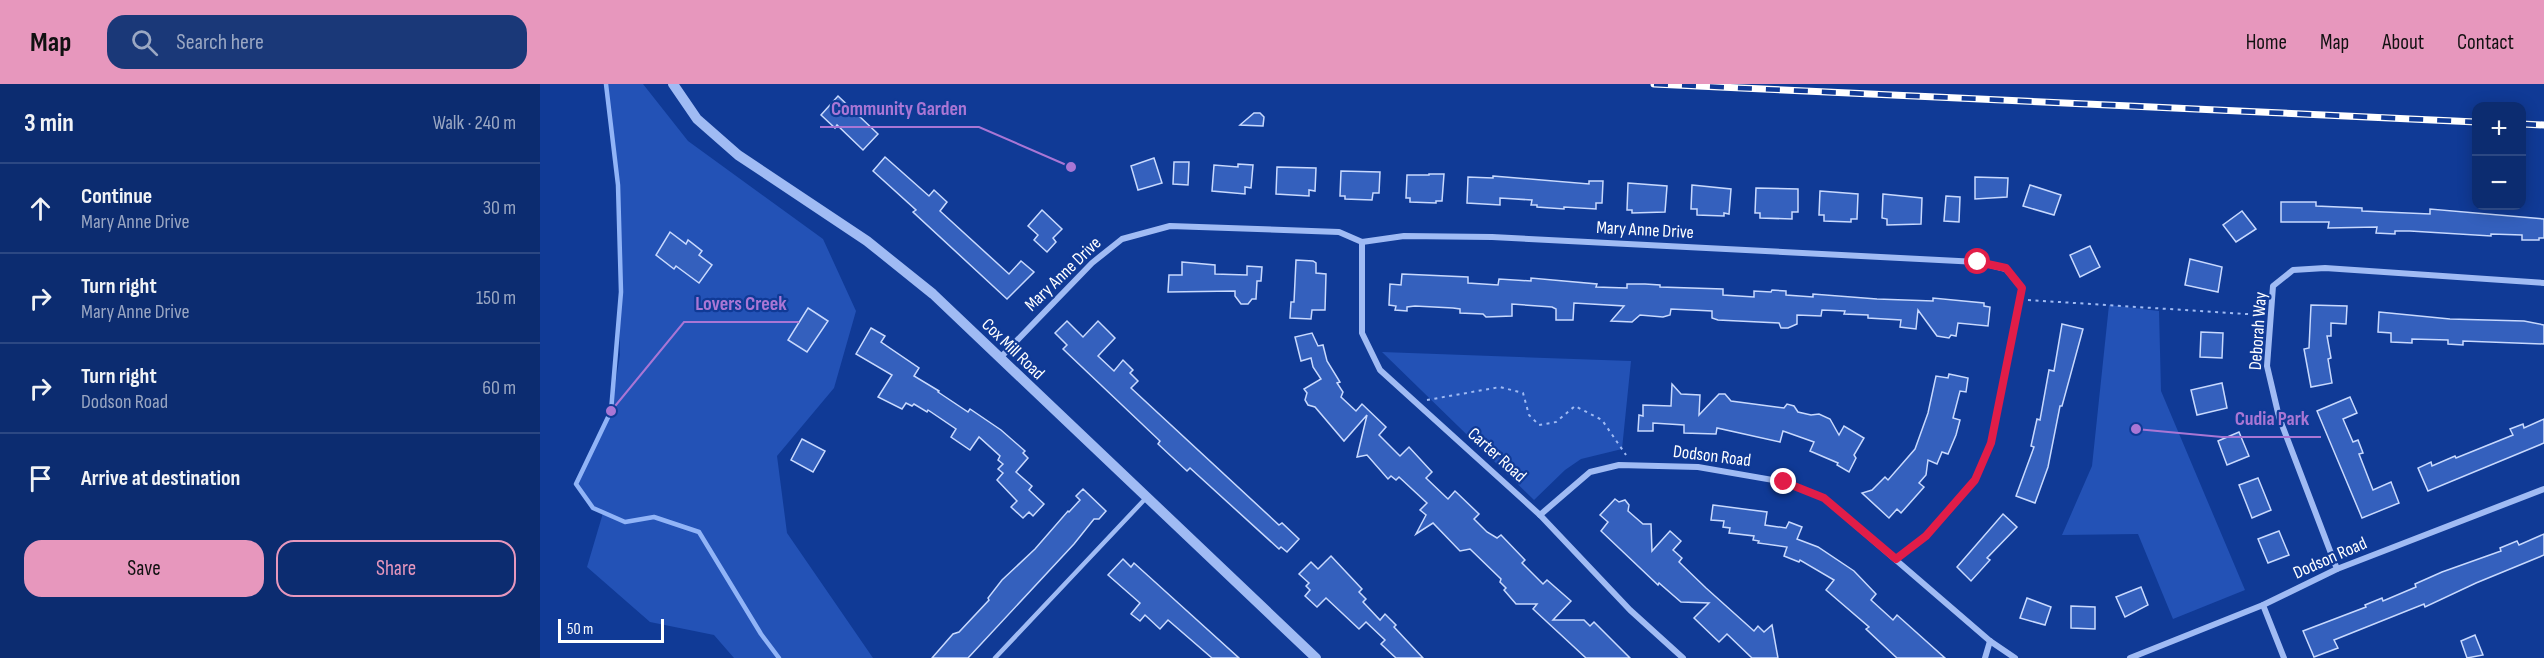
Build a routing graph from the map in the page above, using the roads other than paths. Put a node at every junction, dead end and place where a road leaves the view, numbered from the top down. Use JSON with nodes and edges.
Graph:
{"nodes":[{"id":1,"x":673,"y":84,"type":"edge"},
{"id":2,"x":1362,"y":243,"type":"junction"},
{"id":3,"x":2544,"y":283,"type":"edge"},
{"id":4,"x":999,"y":359,"type":"junction"},
{"id":5,"x":2544,"y":489,"type":"edge"},
{"id":6,"x":1146,"y":498,"type":"junction"},
{"id":7,"x":1540,"y":515,"type":"junction"},
{"id":8,"x":1896,"y":559,"type":"junction"},
{"id":9,"x":2337,"y":569,"type":"junction"},
{"id":10,"x":2263,"y":605,"type":"junction"},
{"id":11,"x":1990,"y":641,"type":"junction"},
{"id":12,"x":996,"y":658,"type":"edge"},
{"id":13,"x":1316,"y":658,"type":"edge"},
{"id":14,"x":1683,"y":658,"type":"edge"},
{"id":15,"x":1985,"y":658,"type":"edge"},
{"id":16,"x":2014,"y":658,"type":"edge"},
{"id":17,"x":2130,"y":658,"type":"edge"},
{"id":18,"x":2284,"y":658,"type":"edge"}],
"edges":[{"from":1,"to":4,"type":"street","name":"Cox Mill Road"},
{"from":2,"to":4,"type":"street","name":"Mary Anne Drive"},
{"from":2,"to":7,"type":"street","name":"Carter Road"},
{"from":2,"to":8,"type":"street","name":"Mary Anne Drive"},
{"from":3,"to":9,"type":"street","name":"Deborah Way"},
{"from":4,"to":6,"type":"street","name":"Cox Mill Road"},
{"from":5,"to":9,"type":"street","name":"Dodson Road"},
{"from":6,"to":12,"type":"lane"},
{"from":6,"to":13,"type":"street","name":"Cox Mill Road"},
{"from":7,"to":8,"type":"street","name":"Dodson Road"},
{"from":7,"to":14,"type":"street","name":"Carter Road"},
{"from":8,"to":11,"type":"street","name":"Dodson Road"},
{"from":9,"to":10,"type":"street","name":"Dodson Road"},
{"from":10,"to":17,"type":"street","name":"Dodson Road"},
{"from":10,"to":18,"type":"street"},
{"from":11,"to":15,"type":"street"},
{"from":11,"to":16,"type":"street","name":"Dodson Road"}]}
